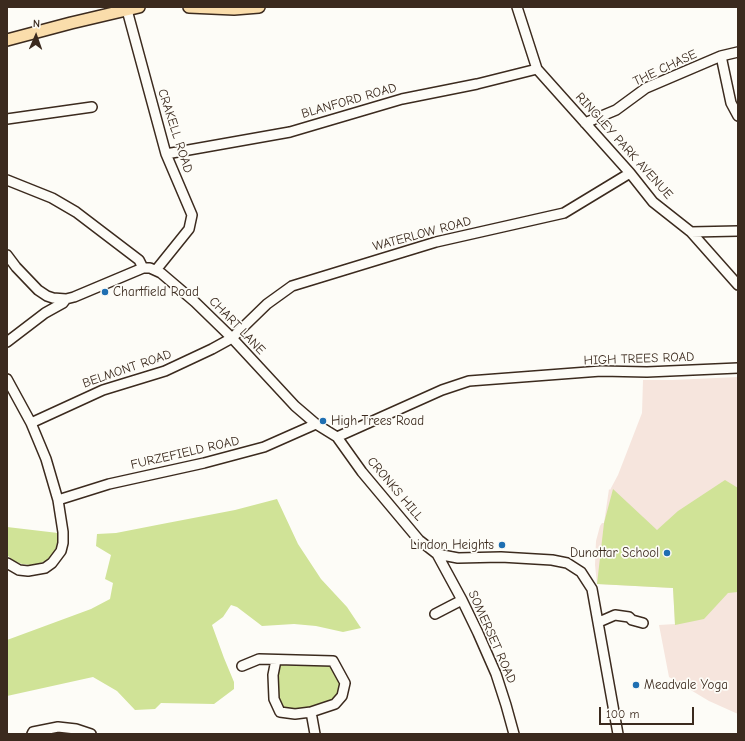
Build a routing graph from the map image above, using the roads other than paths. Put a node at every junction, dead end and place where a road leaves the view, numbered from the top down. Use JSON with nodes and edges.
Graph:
{"nodes":[{"id":1,"x":139,"y":7,"type":"edge"},
{"id":2,"x":189,"y":7,"type":"edge"},
{"id":3,"x":259,"y":7,"type":"edge"},
{"id":4,"x":517,"y":7,"type":"edge"},
{"id":5,"x":127,"y":10,"type":"junction"},
{"id":6,"x":7,"y":40,"type":"edge"},
{"id":7,"x":738,"y":52,"type":"edge"},
{"id":8,"x":721,"y":56,"type":"junction"},
{"id":9,"x":537,"y":69,"type":"junction"},
{"id":10,"x":92,"y":107,"type":"dead end"},
{"id":11,"x":738,"y":116,"type":"edge"},
{"id":12,"x":7,"y":118,"type":"edge"},
{"id":13,"x":585,"y":123,"type":"junction"},
{"id":14,"x":166,"y":154,"type":"junction"},
{"id":15,"x":630,"y":173,"type":"junction"},
{"id":16,"x":7,"y":180,"type":"edge"},
{"id":17,"x":738,"y":231,"type":"edge"},
{"id":18,"x":691,"y":232,"type":"junction"},
{"id":19,"x":7,"y":255,"type":"edge"},
{"id":20,"x":143,"y":268,"type":"junction"},
{"id":21,"x":156,"y":270,"type":"junction"},
{"id":22,"x":738,"y":285,"type":"edge"},
{"id":23,"x":47,"y":296,"type":"junction"},
{"id":24,"x":66,"y":299,"type":"junction"},
{"id":25,"x":45,"y":313,"type":"junction"},
{"id":26,"x":232,"y":338,"type":"junction"},
{"id":27,"x":7,"y":342,"type":"edge"},
{"id":28,"x":738,"y":368,"type":"edge"},
{"id":29,"x":7,"y":379,"type":"edge"},
{"id":30,"x":31,"y":423,"type":"junction"},
{"id":31,"x":316,"y":424,"type":"junction"},
{"id":32,"x":336,"y":437,"type":"junction"},
{"id":33,"x":58,"y":500,"type":"junction"},
{"id":34,"x":436,"y":554,"type":"junction"},
{"id":35,"x":7,"y":563,"type":"edge"},
{"id":36,"x":462,"y":600,"type":"junction"},
{"id":37,"x":435,"y":614,"type":"dead end"},
{"id":38,"x":599,"y":622,"type":"junction"},
{"id":39,"x":643,"y":623,"type":"dead end"},
{"id":40,"x":276,"y":660,"type":"junction"},
{"id":41,"x":242,"y":666,"type":"dead end"},
{"id":42,"x":311,"y":712,"type":"junction"},
{"id":43,"x":55,"y":730,"type":"edge"},
{"id":44,"x":32,"y":734,"type":"edge"},
{"id":45,"x":91,"y":734,"type":"edge"},
{"id":46,"x":315,"y":734,"type":"edge"},
{"id":47,"x":514,"y":734,"type":"edge"},
{"id":48,"x":618,"y":734,"type":"edge"}],
"edges":[{"from":1,"to":5,"type":"main road"},
{"from":2,"to":3,"type":"main road"},
{"from":4,"to":9,"type":"street","name":"RINGLEY PARK AVENUE"},
{"from":5,"to":6,"type":"main road"},
{"from":5,"to":14,"type":"street","name":"CRAKELL ROAD"},
{"from":7,"to":8,"type":"street","name":"THE CHASE"},
{"from":8,"to":11,"type":"street"},
{"from":8,"to":13,"type":"street","name":"THE CHASE"},
{"from":9,"to":13,"type":"street","name":"RINGLEY PARK AVENUE"},
{"from":9,"to":14,"type":"street","name":"BLANFORD ROAD"},
{"from":10,"to":12,"type":"street"},
{"from":13,"to":15,"type":"street","name":"RINGLEY PARK AVENUE"},
{"from":14,"to":21,"type":"street","name":"CRAKELL ROAD"},
{"from":15,"to":18,"type":"street","name":"RINGLEY PARK AVENUE"},
{"from":15,"to":26,"type":"street","name":"WATERLOW ROAD"},
{"from":16,"to":20,"type":"street"},
{"from":17,"to":18,"type":"street"},
{"from":18,"to":22,"type":"street","name":"RINGLEY PARK AVENUE"},
{"from":19,"to":23,"type":"street"},
{"from":20,"to":21,"type":"street","name":"CHART LANE"},
{"from":20,"to":24,"type":"street"},
{"from":21,"to":26,"type":"street","name":"CHART LANE"},
{"from":23,"to":24,"type":"street"},
{"from":23,"to":25,"type":"street"},
{"from":24,"to":25,"type":"street"},
{"from":25,"to":27,"type":"street"},
{"from":26,"to":30,"type":"street","name":"BELMONT ROAD"},
{"from":26,"to":31,"type":"street","name":"CHART LANE"},
{"from":28,"to":32,"type":"street","name":"HIGH TREES ROAD"},
{"from":29,"to":30,"type":"street"},
{"from":30,"to":33,"type":"street"},
{"from":31,"to":32,"type":"street","name":"CHART LANE"},
{"from":31,"to":33,"type":"street","name":"FURZEFIELD ROAD"},
{"from":32,"to":34,"type":"street","name":"CRONKS HILL"},
{"from":33,"to":35,"type":"street"},
{"from":34,"to":36,"type":"street","name":"SOMERSET ROAD"},
{"from":34,"to":38,"type":"street"},
{"from":36,"to":37,"type":"street"},
{"from":36,"to":47,"type":"street","name":"SOMERSET ROAD"},
{"from":38,"to":39,"type":"street"},
{"from":38,"to":48,"type":"street"},
{"from":40,"to":41,"type":"street"},
{"from":40,"to":42,"type":"street"},
{"from":40,"to":42,"type":"street"},
{"from":42,"to":46,"type":"street"},
{"from":43,"to":44,"type":"street"},
{"from":43,"to":45,"type":"street"}]}
